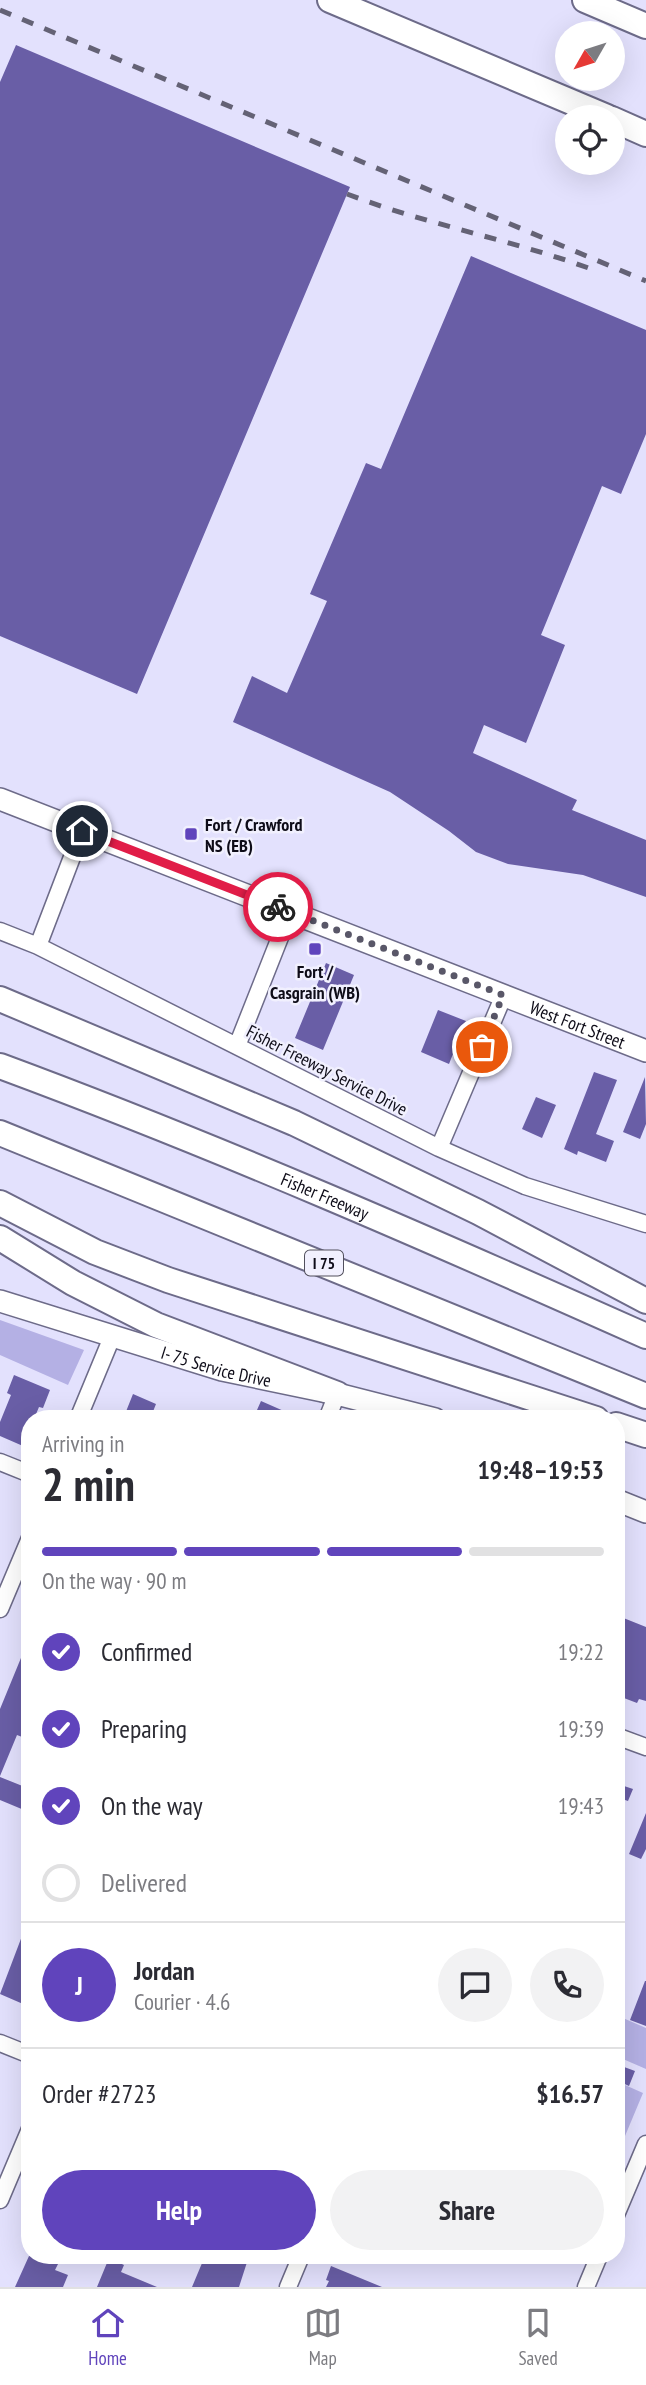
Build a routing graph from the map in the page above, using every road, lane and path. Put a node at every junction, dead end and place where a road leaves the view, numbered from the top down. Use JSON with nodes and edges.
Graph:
{"nodes":[{"id":1,"x":330,"y":0,"type":"edge"},
{"id":2,"x":584,"y":0,"type":"edge"},
{"id":3,"x":646,"y":26,"type":"edge"},
{"id":4,"x":579,"y":105,"type":"edge"},
{"id":5,"x":625,"y":125,"type":"edge"},
{"id":6,"x":646,"y":134,"type":"edge"},
{"id":7,"x":0,"y":799,"type":"edge"},
{"id":8,"x":82,"y":831,"type":"junction"},
{"id":9,"x":290,"y":912,"type":"junction"},
{"id":10,"x":0,"y":931,"type":"edge"},
{"id":11,"x":38,"y":946,"type":"junction"},
{"id":12,"x":503,"y":995,"type":"junction"},
{"id":13,"x":0,"y":999,"type":"edge"},
{"id":14,"x":237,"y":1046,"type":"junction"},
{"id":15,"x":646,"y":1051,"type":"edge"},
{"id":16,"x":0,"y":1066,"type":"edge"},
{"id":17,"x":0,"y":1133,"type":"edge"},
{"id":18,"x":439,"y":1148,"type":"junction"},
{"id":19,"x":0,"y":1203,"type":"edge"},
{"id":20,"x":646,"y":1224,"type":"edge"},
{"id":21,"x":0,"y":1238,"type":"edge"},
{"id":22,"x":0,"y":1301,"type":"edge"},
{"id":23,"x":646,"y":1301,"type":"edge"},
{"id":24,"x":646,"y":1336,"type":"edge"},
{"id":25,"x":111,"y":1337,"type":"junction"},
{"id":26,"x":338,"y":1394,"type":"junction"},
{"id":27,"x":646,"y":1396,"type":"edge"},
{"id":28,"x":82,"y":1410,"type":"edge"},
{"id":29,"x":331,"y":1410,"type":"edge"},
{"id":30,"x":400,"y":1410,"type":"edge"},
{"id":31,"x":567,"y":1410,"type":"edge"},
{"id":32,"x":625,"y":1428,"type":"edge"},
{"id":33,"x":646,"y":1435,"type":"edge"},
{"id":34,"x":0,"y":1462,"type":"edge"},
{"id":35,"x":21,"y":1470,"type":"edge"},
{"id":36,"x":625,"y":1504,"type":"edge"},
{"id":37,"x":646,"y":1513,"type":"edge"},
{"id":38,"x":21,"y":1559,"type":"edge"},
{"id":39,"x":0,"y":1609,"type":"edge"},
{"id":40,"x":625,"y":1739,"type":"edge"},
{"id":41,"x":646,"y":1747,"type":"edge"},
{"id":42,"x":0,"y":2043,"type":"edge"},
{"id":43,"x":21,"y":2051,"type":"edge"},
{"id":44,"x":646,"y":2144,"type":"edge"},
{"id":45,"x":21,"y":2150,"type":"edge"},
{"id":46,"x":625,"y":2194,"type":"edge"},
{"id":47,"x":0,"y":2200,"type":"edge"},
{"id":48,"x":298,"y":2264,"type":"edge"},
{"id":49,"x":596,"y":2264,"type":"edge"},
{"id":50,"x":288,"y":2287,"type":"edge"},
{"id":51,"x":586,"y":2287,"type":"edge"}],
"edges":[{"from":1,"to":4,"type":"highway"},
{"from":2,"to":3,"type":"highway"},
{"from":5,"to":6,"type":"highway"},
{"from":7,"to":8,"type":"main road","name":"West Fort Street"},
{"from":8,"to":9,"type":"main road","name":"West Fort Street"},
{"from":8,"to":11,"type":"street"},
{"from":9,"to":12,"type":"main road","name":"West Fort Street"},
{"from":9,"to":14,"type":"street"},
{"from":10,"to":11,"type":"street","name":"Fisher Freeway Service Drive"},
{"from":11,"to":14,"type":"street","name":"Fisher Freeway Service Drive"},
{"from":12,"to":15,"type":"main road","name":"West Fort Street"},
{"from":12,"to":18,"type":"street"},
{"from":13,"to":23,"type":"highway"},
{"from":14,"to":18,"type":"street","name":"Fisher Freeway Service Drive"},
{"from":16,"to":24,"type":"highway","name":"Fisher Freeway"},
{"from":17,"to":27,"type":"highway","number":"I 75"},
{"from":18,"to":20,"type":"street","name":"Fisher Freeway Service Drive"},
{"from":19,"to":31,"type":"highway"},
{"from":21,"to":26,"type":"highway"},
{"from":22,"to":25,"type":"main road","name":"I- 75 Service Drive"},
{"from":25,"to":26,"type":"main road","name":"I- 75 Service Drive"},
{"from":25,"to":28,"type":"street"},
{"from":26,"to":29,"type":"street"},
{"from":26,"to":30,"type":"main road","name":"I- 75 Service Drive"},
{"from":32,"to":33,"type":"highway"},
{"from":34,"to":35,"type":"street"},
{"from":36,"to":37,"type":"main road"},
{"from":38,"to":39,"type":"street"},
{"from":40,"to":41,"type":"street"},
{"from":42,"to":43,"type":"street"},
{"from":44,"to":46,"type":"street"},
{"from":45,"to":47,"type":"street"},
{"from":48,"to":50,"type":"street"},
{"from":49,"to":51,"type":"street"}]}
